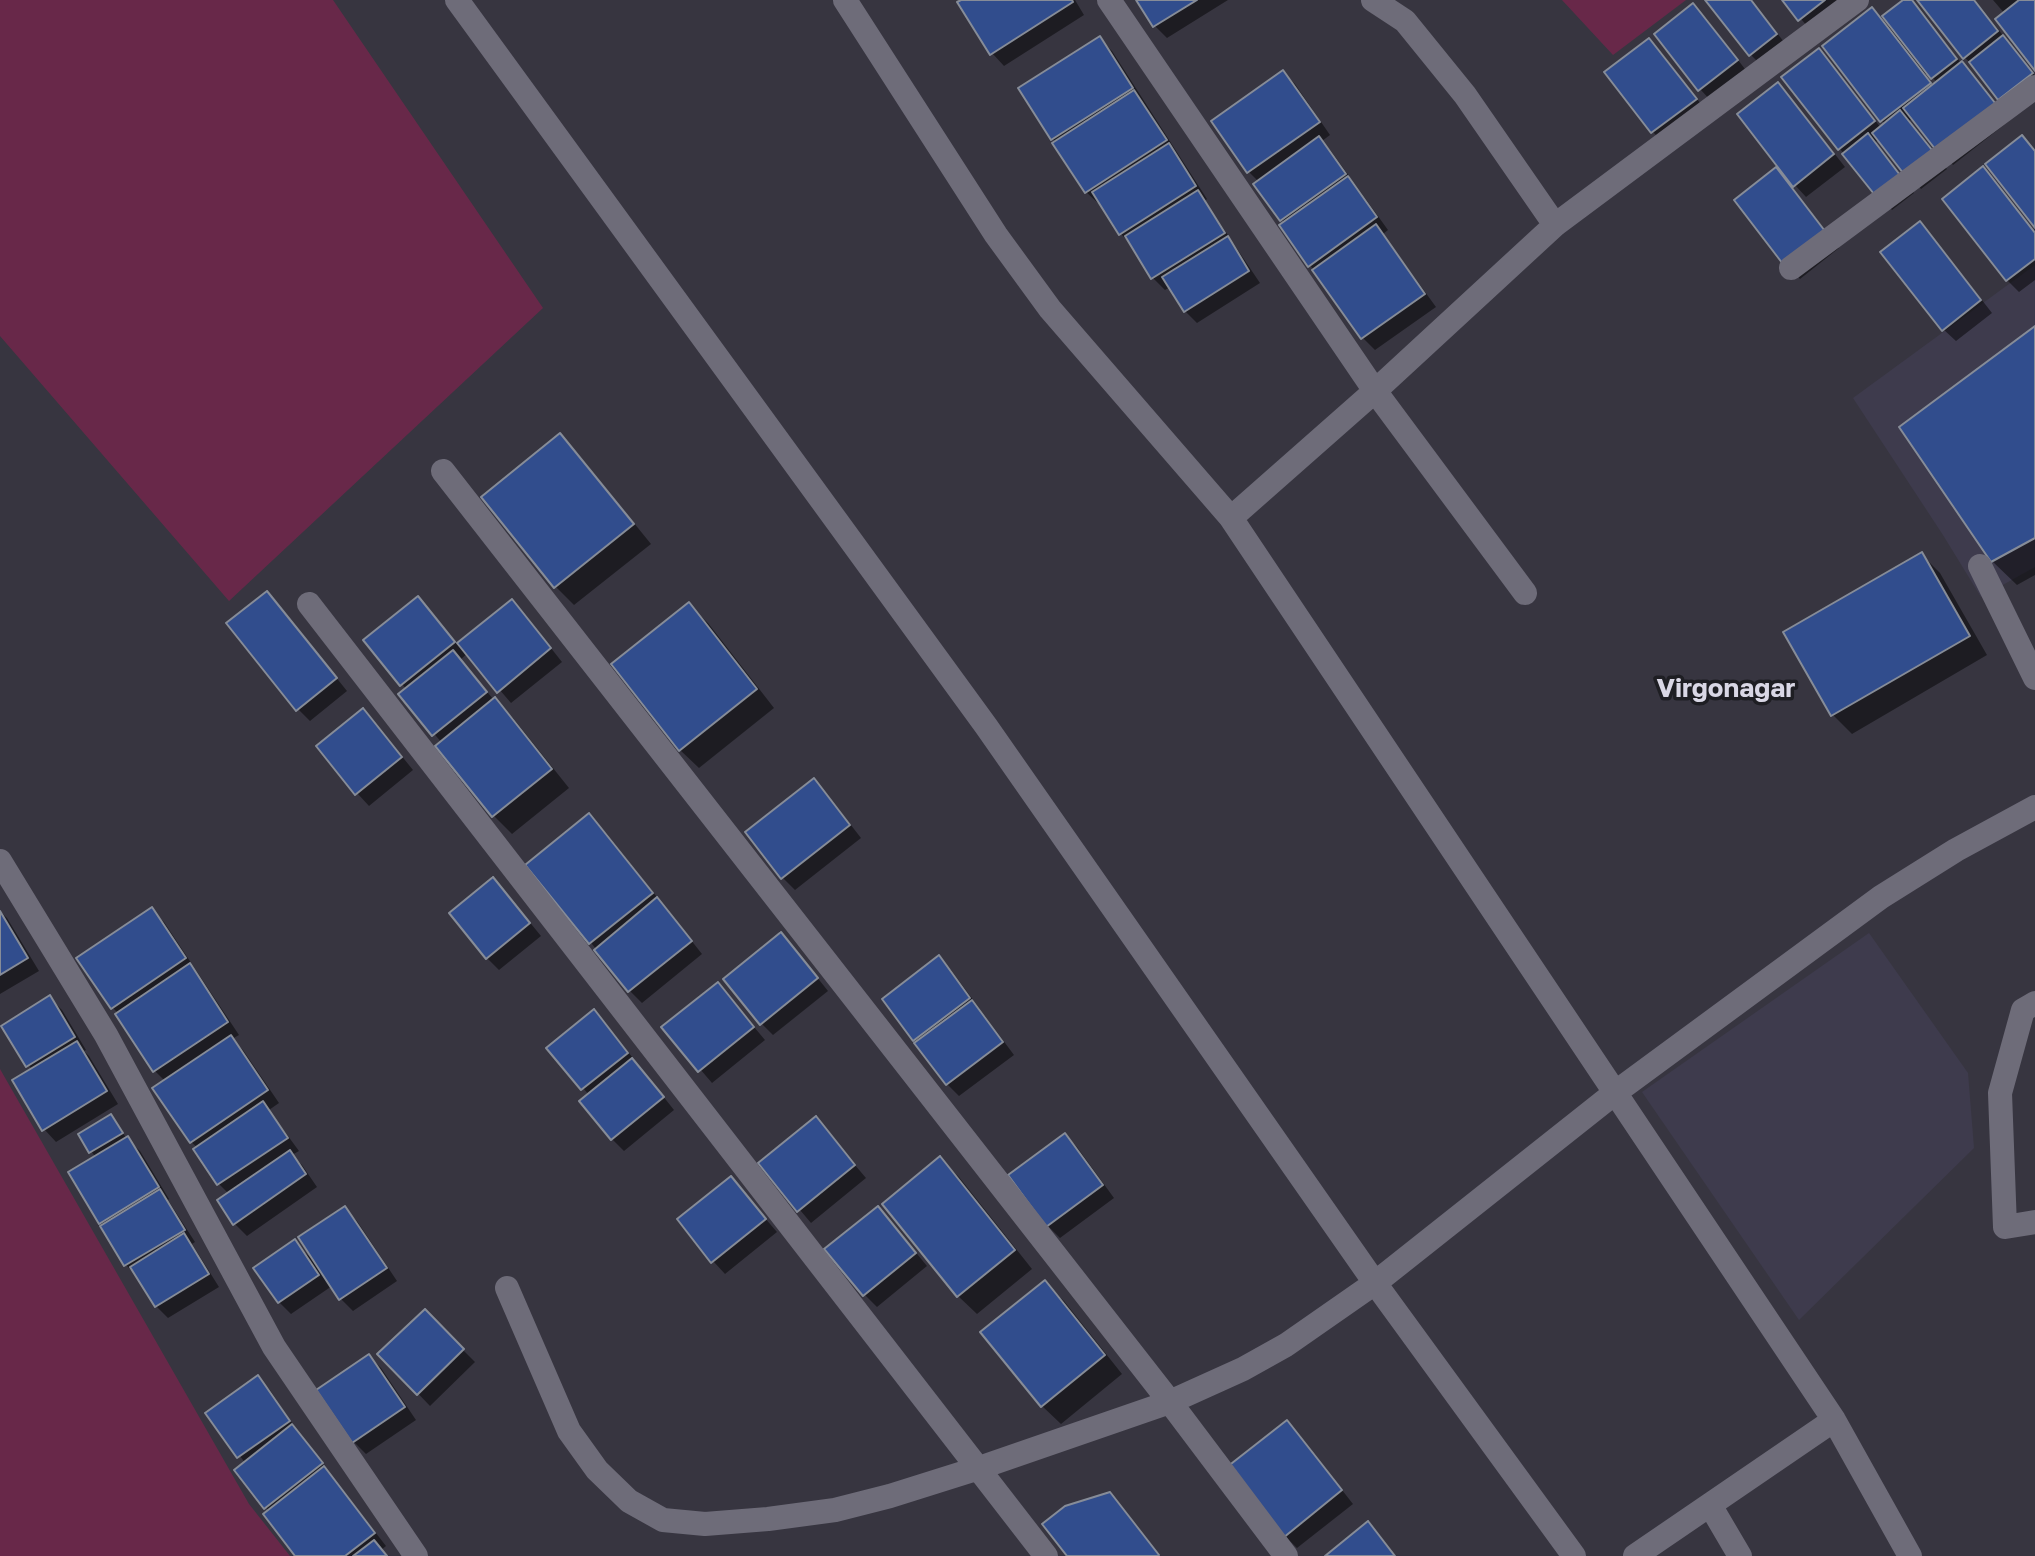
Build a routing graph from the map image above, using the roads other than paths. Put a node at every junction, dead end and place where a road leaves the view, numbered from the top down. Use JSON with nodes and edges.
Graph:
{"nodes":[{"id":1,"x":457,"y":0,"type":"edge"},
{"id":2,"x":845,"y":0,"type":"edge"},
{"id":3,"x":1109,"y":0,"type":"edge"},
{"id":4,"x":1373,"y":0,"type":"edge"},
{"id":5,"x":1857,"y":0,"type":"edge"},
{"id":6,"x":2035,"y":87,"type":"edge"},
{"id":7,"x":1555,"y":225,"type":"junction"},
{"id":8,"x":1791,"y":268,"type":"dead end"},
{"id":9,"x":1375,"y":391,"type":"junction"},
{"id":10,"x":443,"y":471,"type":"dead end"},
{"id":11,"x":1231,"y":518,"type":"junction"},
{"id":12,"x":1980,"y":566,"type":"dead end"},
{"id":13,"x":1525,"y":593,"type":"dead end"},
{"id":14,"x":309,"y":604,"type":"dead end"},
{"id":15,"x":2035,"y":678,"type":"edge"},
{"id":16,"x":2035,"y":807,"type":"edge"},
{"id":17,"x":0,"y":861,"type":"edge"},
{"id":18,"x":2035,"y":1003,"type":"edge"},
{"id":19,"x":1616,"y":1092,"type":"junction"},
{"id":20,"x":2035,"y":1222,"type":"edge"},
{"id":21,"x":1375,"y":1283,"type":"junction"},
{"id":22,"x":507,"y":1288,"type":"dead end"},
{"id":23,"x":1170,"y":1402,"type":"junction"},
{"id":24,"x":1834,"y":1420,"type":"junction"},
{"id":25,"x":979,"y":1468,"type":"junction"},
{"id":26,"x":1710,"y":1505,"type":"junction"},
{"id":27,"x":416,"y":1556,"type":"edge"},
{"id":28,"x":1046,"y":1556,"type":"edge"},
{"id":29,"x":1286,"y":1556,"type":"edge"},
{"id":30,"x":1574,"y":1556,"type":"edge"},
{"id":31,"x":1635,"y":1556,"type":"edge"},
{"id":32,"x":1740,"y":1556,"type":"edge"},
{"id":33,"x":1910,"y":1556,"type":"edge"}],
"edges":[{"from":1,"to":21,"type":"street"},
{"from":2,"to":11,"type":"street"},
{"from":3,"to":9,"type":"street"},
{"from":4,"to":7,"type":"street"},
{"from":5,"to":7,"type":"street"},
{"from":6,"to":8,"type":"street"},
{"from":7,"to":9,"type":"street"},
{"from":9,"to":11,"type":"street"},
{"from":9,"to":13,"type":"street"},
{"from":10,"to":23,"type":"street"},
{"from":11,"to":19,"type":"street"},
{"from":12,"to":15,"type":"street"},
{"from":14,"to":25,"type":"street"},
{"from":16,"to":19,"type":"street"},
{"from":17,"to":27,"type":"street"},
{"from":18,"to":20,"type":"street"},
{"from":19,"to":21,"type":"street"},
{"from":19,"to":24,"type":"street"},
{"from":21,"to":23,"type":"street"},
{"from":21,"to":30,"type":"street"},
{"from":22,"to":25,"type":"street"},
{"from":23,"to":25,"type":"street"},
{"from":23,"to":29,"type":"street"},
{"from":24,"to":26,"type":"street"},
{"from":24,"to":33,"type":"street"},
{"from":25,"to":28,"type":"street"},
{"from":26,"to":31,"type":"street"},
{"from":26,"to":32,"type":"street"}]}
